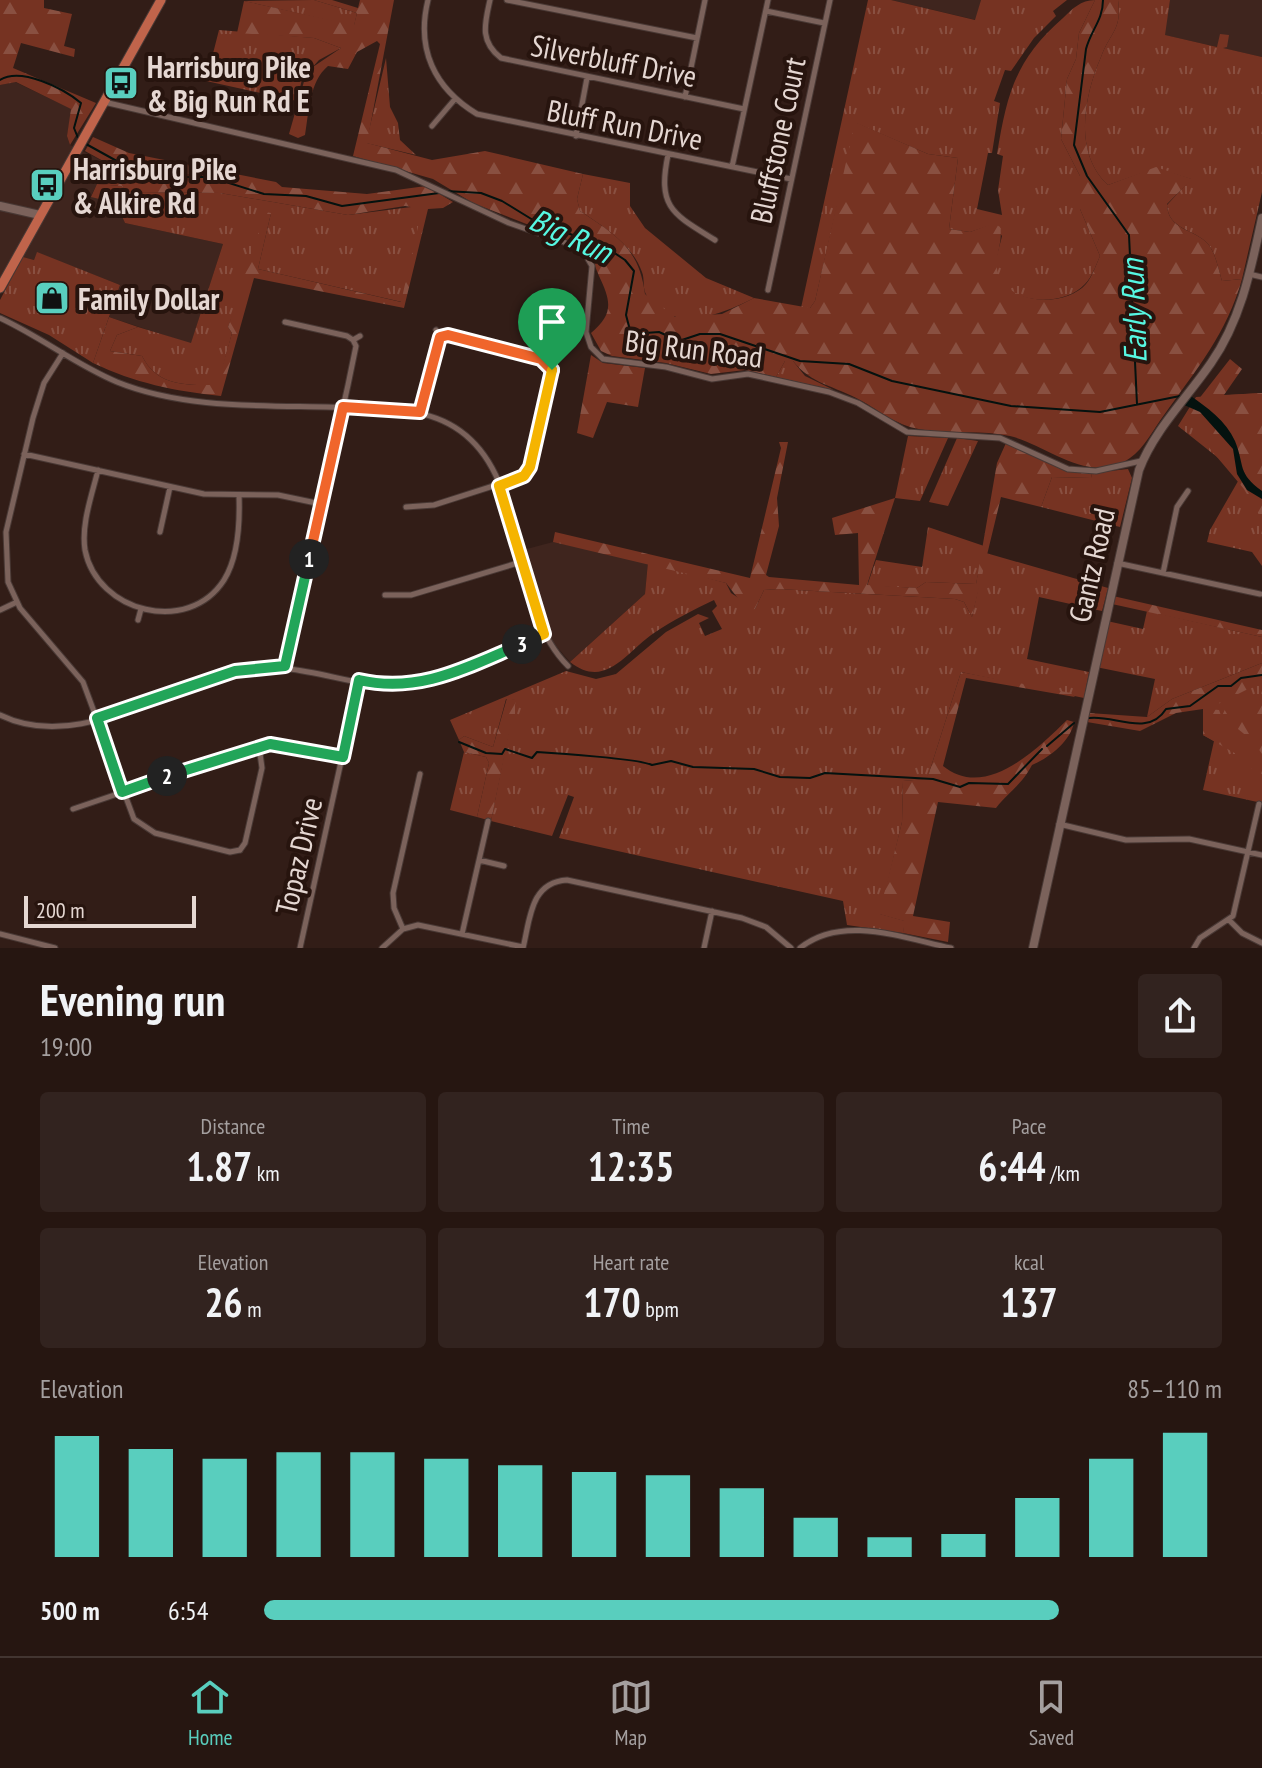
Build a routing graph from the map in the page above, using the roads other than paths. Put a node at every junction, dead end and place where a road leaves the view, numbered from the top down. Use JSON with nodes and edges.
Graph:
{"nodes":[{"id":1,"x":161,"y":0,"type":"edge"},
{"id":2,"x":428,"y":0,"type":"edge"},
{"id":3,"x":490,"y":0,"type":"edge"},
{"id":4,"x":507,"y":0,"type":"edge"},
{"id":5,"x":705,"y":0,"type":"edge"},
{"id":6,"x":768,"y":0,"type":"edge"},
{"id":7,"x":830,"y":0,"type":"edge"},
{"id":8,"x":766,"y":11,"type":"junction"},
{"id":9,"x":824,"y":24,"type":"junction"},
{"id":10,"x":697,"y":38,"type":"junction"},
{"id":11,"x":587,"y":77,"type":"junction"},
{"id":12,"x":685,"y":97,"type":"junction"},
{"id":13,"x":455,"y":99,"type":"junction"},
{"id":14,"x":104,"y":102,"type":"junction"},
{"id":15,"x":744,"y":109,"type":"junction"},
{"id":16,"x":432,"y":126,"type":"dead end"},
{"id":17,"x":576,"y":136,"type":"junction"},
{"id":18,"x":668,"y":155,"type":"junction"},
{"id":19,"x":732,"y":167,"type":"junction"},
{"id":20,"x":791,"y":179,"type":"junction"},
{"id":21,"x":0,"y":206,"type":"edge"},
{"id":22,"x":40,"y":215,"type":"junction"},
{"id":23,"x":1262,"y":218,"type":"edge"},
{"id":24,"x":715,"y":240,"type":"dead end"},
{"id":25,"x":1249,"y":274,"type":"junction"},
{"id":26,"x":1262,"y":277,"type":"edge"},
{"id":27,"x":0,"y":288,"type":"edge"},
{"id":28,"x":768,"y":290,"type":"dead end"},
{"id":29,"x":0,"y":318,"type":"edge"},
{"id":30,"x":285,"y":322,"type":"dead end"},
{"id":31,"x":436,"y":330,"type":"dead end"},
{"id":32,"x":360,"y":336,"type":"dead end"},
{"id":33,"x":440,"y":337,"type":"junction"},
{"id":34,"x":353,"y":340,"type":"junction"},
{"id":35,"x":63,"y":353,"type":"junction"},
{"id":36,"x":556,"y":359,"type":"dead end"},
{"id":37,"x":548,"y":364,"type":"junction"},
{"id":38,"x":343,"y":407,"type":"junction"},
{"id":39,"x":420,"y":412,"type":"junction"},
{"id":40,"x":24,"y":454,"type":"junction"},
{"id":41,"x":1142,"y":461,"type":"junction"},
{"id":42,"x":98,"y":470,"type":"junction"},
{"id":43,"x":499,"y":486,"type":"junction"},
{"id":44,"x":170,"y":487,"type":"junction"},
{"id":45,"x":1188,"y":491,"type":"dead end"},
{"id":46,"x":239,"y":495,"type":"junction"},
{"id":47,"x":321,"y":504,"type":"junction"},
{"id":48,"x":406,"y":507,"type":"dead end"},
{"id":49,"x":160,"y":532,"type":"dead end"},
{"id":50,"x":521,"y":562,"type":"junction"},
{"id":51,"x":1116,"y":562,"type":"junction"},
{"id":52,"x":1163,"y":573,"type":"junction"},
{"id":53,"x":1260,"y":594,"type":"edge"},
{"id":54,"x":385,"y":595,"type":"dead end"},
{"id":55,"x":17,"y":602,"type":"junction"},
{"id":56,"x":141,"y":609,"type":"junction"},
{"id":57,"x":0,"y":610,"type":"edge"},
{"id":58,"x":138,"y":620,"type":"dead end"},
{"id":59,"x":544,"y":634,"type":"junction"},
{"id":60,"x":285,"y":666,"type":"junction"},
{"id":61,"x":568,"y":666,"type":"dead end"},
{"id":62,"x":359,"y":680,"type":"junction"},
{"id":63,"x":0,"y":715,"type":"edge"},
{"id":64,"x":97,"y":718,"type":"junction"},
{"id":65,"x":259,"y":746,"type":"junction"},
{"id":66,"x":343,"y":757,"type":"junction"},
{"id":67,"x":420,"y":774,"type":"dead end"},
{"id":68,"x":122,"y":792,"type":"junction"},
{"id":69,"x":1259,"y":804,"type":"dead end"},
{"id":70,"x":73,"y":809,"type":"dead end"},
{"id":71,"x":488,"y":821,"type":"dead end"},
{"id":72,"x":1059,"y":824,"type":"junction"},
{"id":73,"x":240,"y":850,"type":"junction"},
{"id":74,"x":1249,"y":853,"type":"junction"},
{"id":75,"x":1262,"y":855,"type":"edge"},
{"id":76,"x":244,"y":857,"type":"dead end"},
{"id":77,"x":479,"y":860,"type":"junction"},
{"id":78,"x":504,"y":866,"type":"dead end"},
{"id":79,"x":712,"y":911,"type":"junction"},
{"id":80,"x":1229,"y":920,"type":"junction"},
{"id":81,"x":403,"y":929,"type":"junction"},
{"id":82,"x":0,"y":934,"type":"edge"},
{"id":83,"x":462,"y":934,"type":"junction"},
{"id":84,"x":1262,"y":943,"type":"edge"},
{"id":85,"x":55,"y":948,"type":"edge"},
{"id":86,"x":300,"y":948,"type":"edge"},
{"id":87,"x":382,"y":948,"type":"edge"},
{"id":88,"x":523,"y":948,"type":"edge"},
{"id":89,"x":704,"y":948,"type":"edge"},
{"id":90,"x":791,"y":948,"type":"edge"},
{"id":91,"x":800,"y":948,"type":"edge"},
{"id":92,"x":951,"y":948,"type":"edge"},
{"id":93,"x":1033,"y":948,"type":"edge"},
{"id":94,"x":1194,"y":948,"type":"edge"}],
"edges":[{"from":1,"to":14,"type":"main road"},
{"from":2,"to":13,"type":"street"},
{"from":3,"to":11,"type":"street","name":"Silverbluff Drive"},
{"from":4,"to":10,"type":"street"},
{"from":5,"to":10,"type":"street"},
{"from":6,"to":8,"type":"street"},
{"from":7,"to":9,"type":"street","name":"Bluffstone Court"},
{"from":8,"to":9,"type":"street"},
{"from":8,"to":15,"type":"street"},
{"from":9,"to":20,"type":"street","name":"Bluffstone Court"},
{"from":10,"to":12,"type":"street"},
{"from":11,"to":12,"type":"street","name":"Silverbluff Drive"},
{"from":11,"to":17,"type":"street"},
{"from":12,"to":15,"type":"street","name":"Silverbluff Drive"},
{"from":13,"to":16,"type":"street"},
{"from":13,"to":17,"type":"street","name":"Bluff Run Drive"},
{"from":14,"to":22,"type":"main road"},
{"from":14,"to":41,"type":"street","name":"Big Run Road"},
{"from":15,"to":19,"type":"street"},
{"from":17,"to":18,"type":"street","name":"Bluff Run Drive"},
{"from":18,"to":19,"type":"street","name":"Bluff Run Drive"},
{"from":18,"to":24,"type":"street"},
{"from":19,"to":20,"type":"street","name":"Bluff Run Drive"},
{"from":20,"to":28,"type":"street","name":"Bluffstone Court"},
{"from":21,"to":22,"type":"main road"},
{"from":22,"to":27,"type":"main road"},
{"from":23,"to":25,"type":"main road","name":"Gantz Road"},
{"from":25,"to":26,"type":"street"},
{"from":25,"to":41,"type":"main road","name":"Gantz Road"},
{"from":29,"to":35,"type":"street"},
{"from":30,"to":34,"type":"street"},
{"from":31,"to":33,"type":"street"},
{"from":32,"to":34,"type":"street"},
{"from":33,"to":37,"type":"street"},
{"from":33,"to":39,"type":"street"},
{"from":34,"to":38,"type":"street"},
{"from":35,"to":38,"type":"street"},
{"from":35,"to":40,"type":"street"},
{"from":36,"to":37,"type":"street"},
{"from":37,"to":43,"type":"street"},
{"from":38,"to":39,"type":"street"},
{"from":38,"to":47,"type":"street"},
{"from":39,"to":43,"type":"street"},
{"from":40,"to":42,"type":"street"},
{"from":40,"to":55,"type":"street"},
{"from":41,"to":51,"type":"main road","name":"Gantz Road"},
{"from":42,"to":44,"type":"street"},
{"from":42,"to":56,"type":"street"},
{"from":43,"to":48,"type":"street"},
{"from":43,"to":50,"type":"street"},
{"from":44,"to":46,"type":"street"},
{"from":44,"to":49,"type":"street"},
{"from":45,"to":52,"type":"street"},
{"from":46,"to":47,"type":"street"},
{"from":46,"to":56,"type":"street"},
{"from":47,"to":60,"type":"street"},
{"from":50,"to":54,"type":"street"},
{"from":50,"to":59,"type":"street"},
{"from":51,"to":52,"type":"street"},
{"from":51,"to":72,"type":"main road","name":"Gantz Road"},
{"from":52,"to":53,"type":"street"},
{"from":55,"to":57,"type":"street"},
{"from":55,"to":64,"type":"street"},
{"from":56,"to":58,"type":"street"},
{"from":59,"to":61,"type":"street"},
{"from":59,"to":62,"type":"street"},
{"from":60,"to":62,"type":"street"},
{"from":60,"to":64,"type":"street"},
{"from":62,"to":66,"type":"street","name":"Topaz Drive"},
{"from":63,"to":64,"type":"street"},
{"from":64,"to":68,"type":"street"},
{"from":65,"to":66,"type":"street"},
{"from":65,"to":68,"type":"street"},
{"from":65,"to":73,"type":"street"},
{"from":66,"to":86,"type":"street","name":"Topaz Drive"},
{"from":67,"to":81,"type":"street"},
{"from":68,"to":70,"type":"street"},
{"from":68,"to":73,"type":"street"},
{"from":69,"to":74,"type":"street"},
{"from":71,"to":77,"type":"street"},
{"from":72,"to":74,"type":"street"},
{"from":72,"to":93,"type":"main road","name":"Gantz Road"},
{"from":73,"to":76,"type":"street"},
{"from":74,"to":75,"type":"street"},
{"from":74,"to":80,"type":"street"},
{"from":77,"to":78,"type":"street"},
{"from":77,"to":83,"type":"street"},
{"from":79,"to":88,"type":"street"},
{"from":79,"to":89,"type":"street"},
{"from":79,"to":90,"type":"street"},
{"from":80,"to":84,"type":"street"},
{"from":80,"to":94,"type":"street"},
{"from":81,"to":83,"type":"street"},
{"from":81,"to":87,"type":"street"},
{"from":82,"to":85,"type":"street"},
{"from":83,"to":88,"type":"street"},
{"from":91,"to":92,"type":"street"}]}
